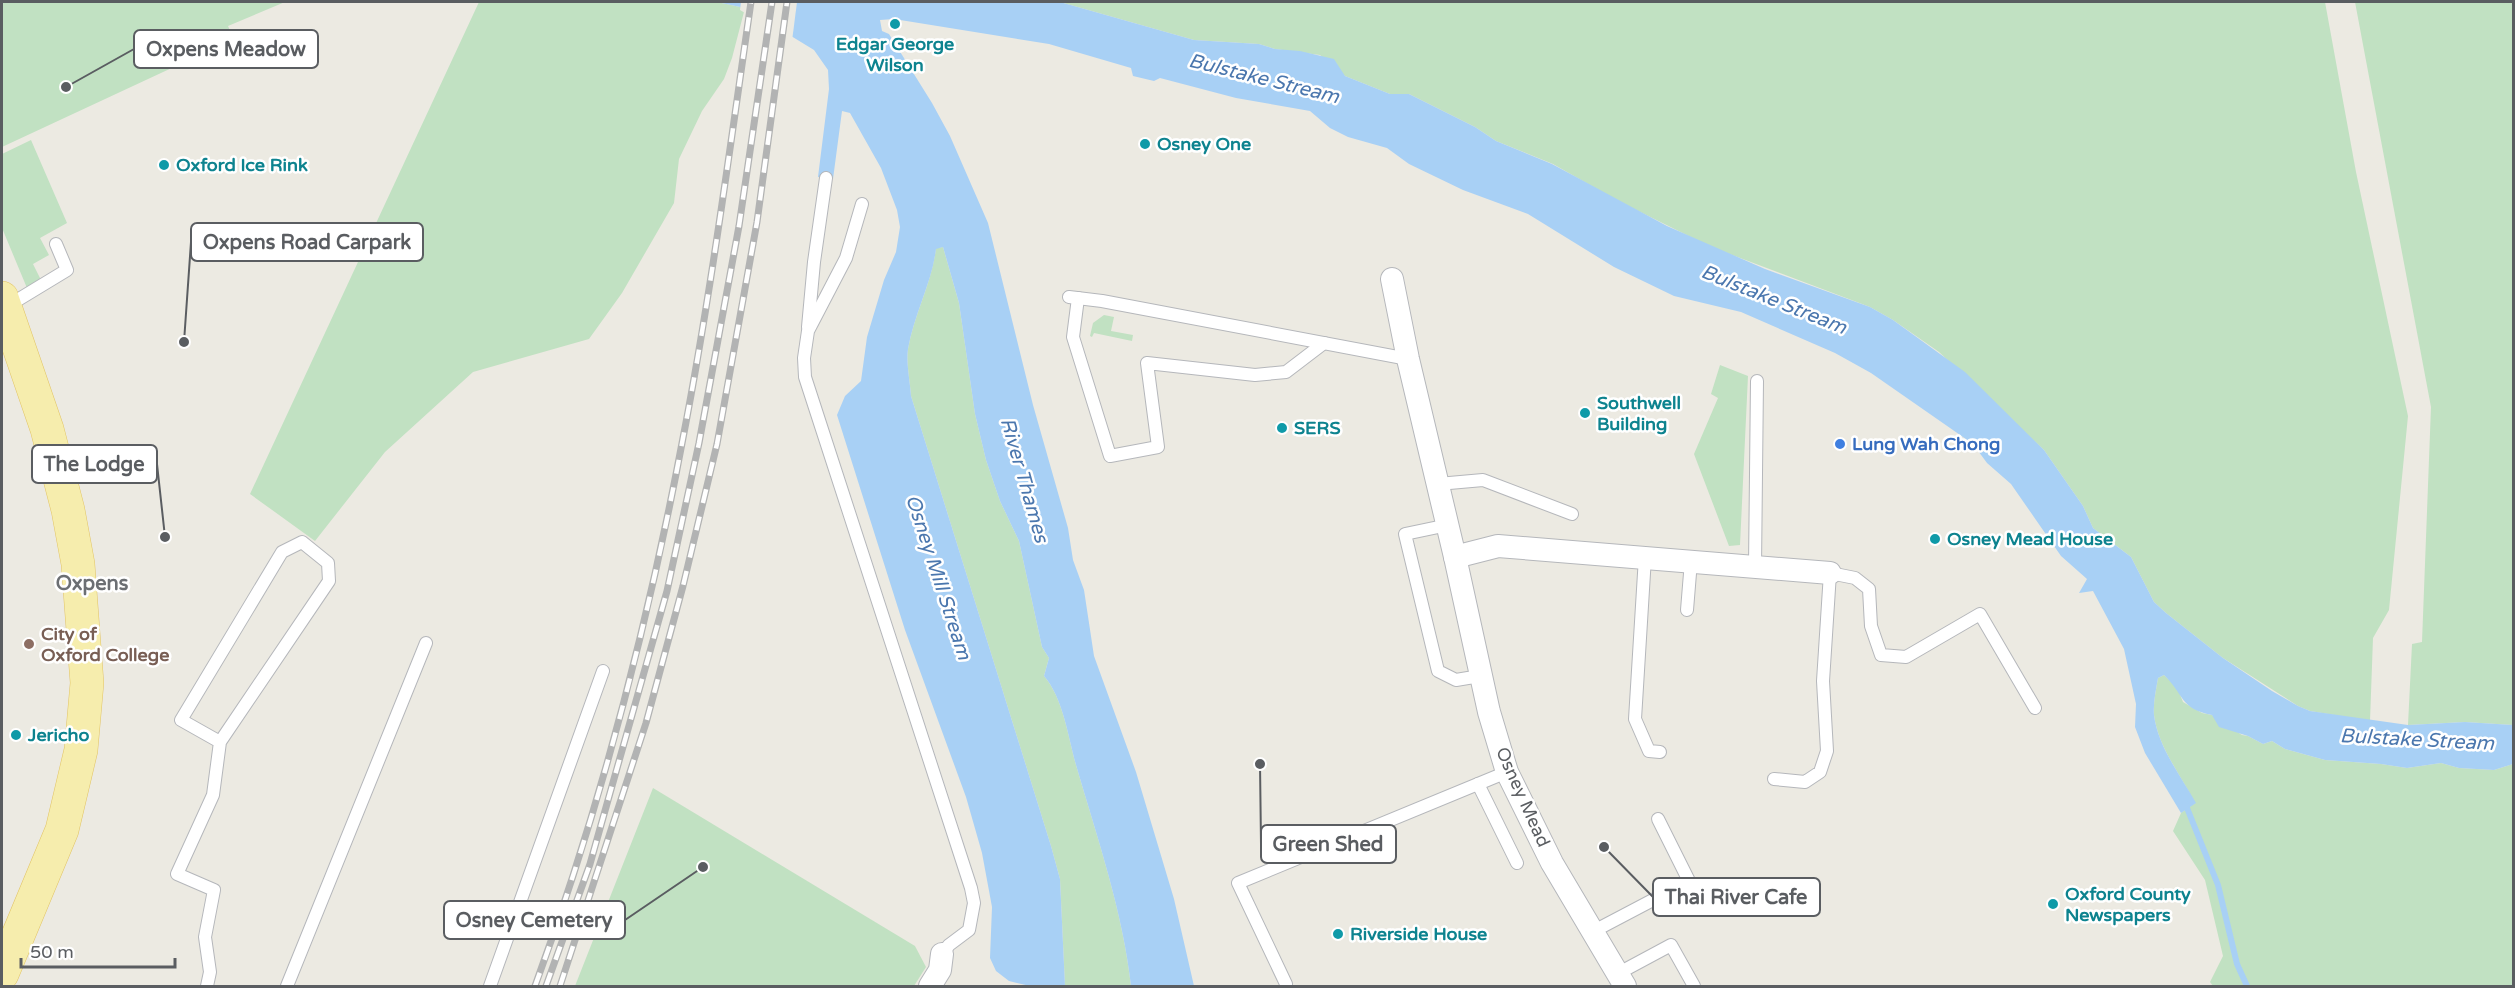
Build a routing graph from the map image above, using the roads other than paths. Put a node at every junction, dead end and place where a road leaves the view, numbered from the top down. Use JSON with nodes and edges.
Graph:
{"nodes":[{"id":1,"x":826,"y":178,"type":"dead end"},
{"id":2,"x":862,"y":204,"type":"dead end"},
{"id":3,"x":56,"y":244,"type":"dead end"},
{"id":4,"x":1392,"y":279,"type":"dead end"},
{"id":5,"x":3,"y":303,"type":"edge"},
{"id":6,"x":808,"y":331,"type":"junction"},
{"id":7,"x":1324,"y":343,"type":"junction"},
{"id":8,"x":1408,"y":359,"type":"junction"},
{"id":9,"x":1757,"y":381,"type":"dead end"},
{"id":10,"x":1438,"y":484,"type":"junction"},
{"id":11,"x":1572,"y":514,"type":"dead end"},
{"id":12,"x":1448,"y":525,"type":"junction"},
{"id":13,"x":1455,"y":557,"type":"junction"},
{"id":14,"x":1646,"y":557,"type":"junction"},
{"id":15,"x":1691,"y":561,"type":"junction"},
{"id":16,"x":1755,"y":567,"type":"junction"},
{"id":17,"x":1830,"y":573,"type":"junction"},
{"id":18,"x":1687,"y":610,"type":"dead end"},
{"id":19,"x":426,"y":643,"type":"dead end"},
{"id":20,"x":603,"y":671,"type":"dead end"},
{"id":21,"x":1480,"y":676,"type":"junction"},
{"id":22,"x":2035,"y":708,"type":"dead end"},
{"id":23,"x":220,"y":742,"type":"junction"},
{"id":24,"x":1660,"y":752,"type":"dead end"},
{"id":25,"x":1507,"y":772,"type":"junction"},
{"id":26,"x":1774,"y":779,"type":"dead end"},
{"id":27,"x":1478,"y":784,"type":"junction"},
{"id":28,"x":1658,"y":819,"type":"dead end"},
{"id":29,"x":1517,"y":863,"type":"dead end"},
{"id":30,"x":1592,"y":932,"type":"junction"},
{"id":31,"x":942,"y":954,"type":"joint"},
{"id":32,"x":2,"y":974,"type":"edge"},
{"id":33,"x":1621,"y":981,"type":"edge"},
{"id":34,"x":1286,"y":984,"type":"dead end"},
{"id":35,"x":207,"y":987,"type":"edge"},
{"id":36,"x":287,"y":987,"type":"edge"},
{"id":37,"x":490,"y":987,"type":"edge"},
{"id":38,"x":930,"y":987,"type":"edge"},
{"id":39,"x":1694,"y":987,"type":"edge"}],
"edges":[{"from":1,"to":6,"type":"lane"},
{"from":2,"to":6,"type":"lane"},
{"from":3,"to":5,"type":"lane"},
{"from":4,"to":8,"type":"street","name":"Osney Mead"},
{"from":5,"to":32,"type":"main road"},
{"from":6,"to":31,"type":"lane"},
{"from":7,"to":7,"type":"lane"},
{"from":7,"to":8,"type":"lane"},
{"from":8,"to":10,"type":"street","name":"Osney Mead"},
{"from":9,"to":16,"type":"lane"},
{"from":10,"to":11,"type":"lane"},
{"from":10,"to":12,"type":"street","name":"Osney Mead"},
{"from":12,"to":13,"type":"street","name":"Osney Mead"},
{"from":12,"to":21,"type":"lane"},
{"from":13,"to":14,"type":"street"},
{"from":13,"to":21,"type":"street","name":"Osney Mead"},
{"from":14,"to":15,"type":"street"},
{"from":14,"to":24,"type":"lane"},
{"from":15,"to":16,"type":"street"},
{"from":15,"to":18,"type":"lane"},
{"from":16,"to":17,"type":"street"},
{"from":17,"to":22,"type":"lane"},
{"from":17,"to":26,"type":"lane"},
{"from":19,"to":36,"type":"lane"},
{"from":20,"to":37,"type":"lane"},
{"from":21,"to":25,"type":"street","name":"Osney Mead"},
{"from":23,"to":23,"type":"lane"},
{"from":23,"to":35,"type":"lane"},
{"from":25,"to":27,"type":"lane"},
{"from":25,"to":30,"type":"street","name":"Osney Mead"},
{"from":27,"to":29,"type":"lane"},
{"from":27,"to":34,"type":"lane"},
{"from":28,"to":30,"type":"lane"},
{"from":30,"to":33,"type":"street","name":"Osney Mead"},
{"from":31,"to":38,"type":"street"},
{"from":33,"to":39,"type":"lane"}]}
